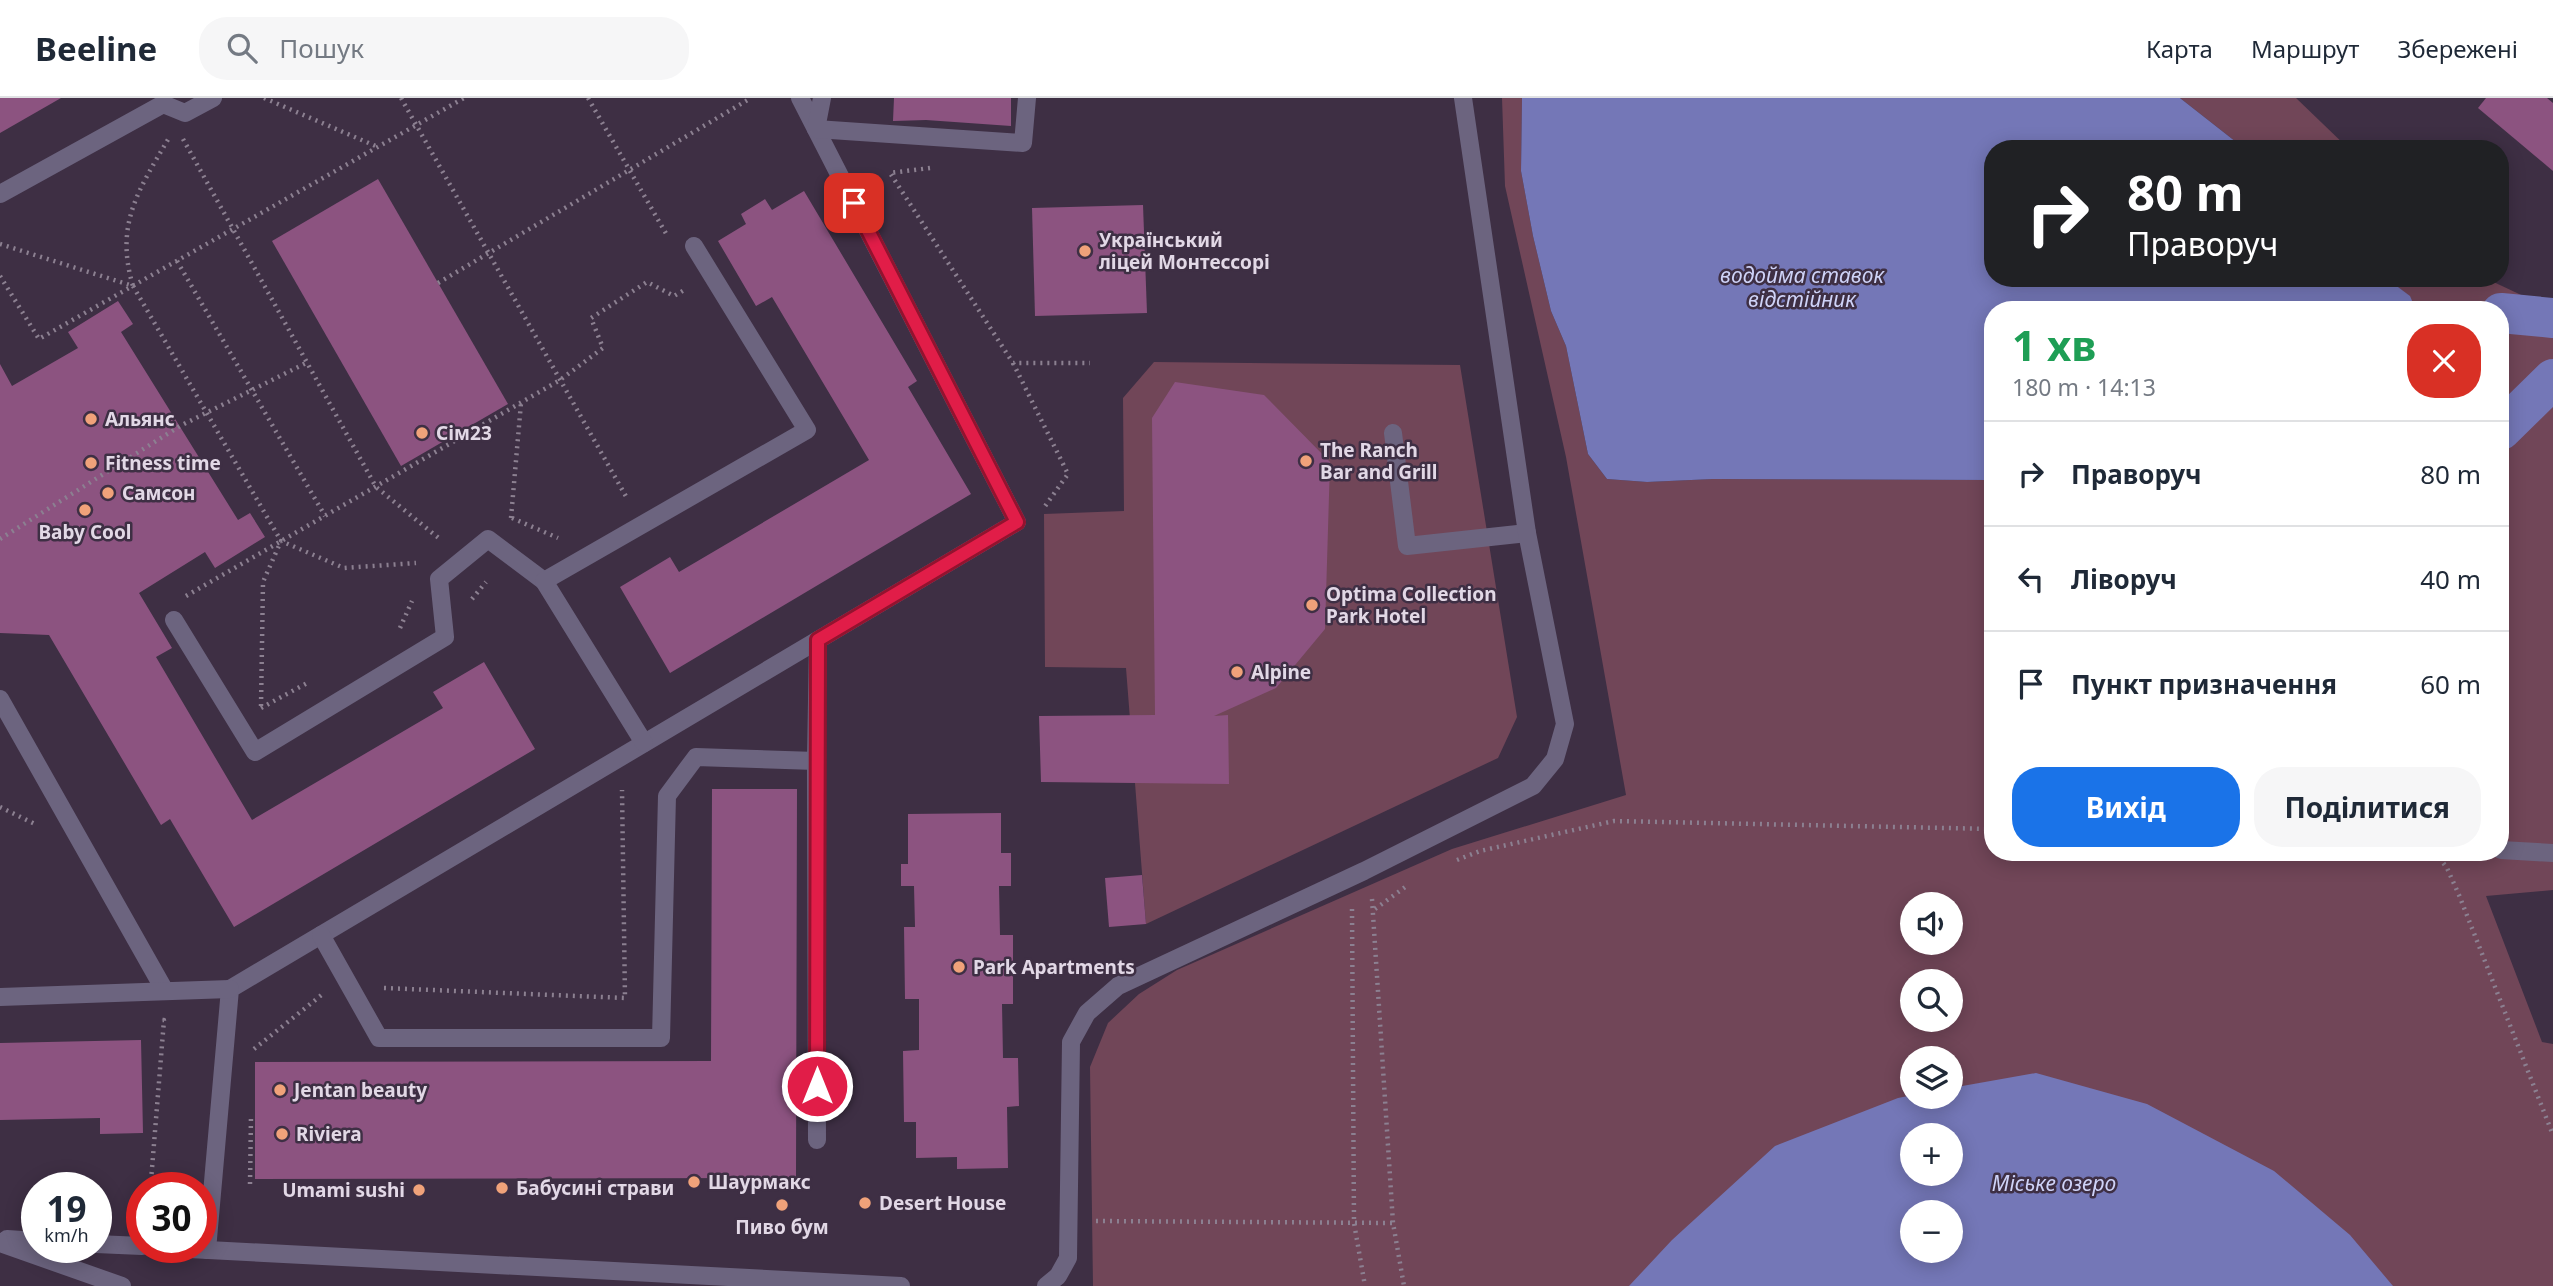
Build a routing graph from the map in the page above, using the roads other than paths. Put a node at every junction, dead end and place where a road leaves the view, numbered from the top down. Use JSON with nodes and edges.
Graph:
{"nodes":[{"id":1,"x":213,"y":98,"type":"edge"},
{"id":2,"x":800,"y":98,"type":"edge"},
{"id":3,"x":822,"y":98,"type":"edge"},
{"id":4,"x":1027,"y":98,"type":"edge"},
{"id":5,"x":1463,"y":98,"type":"edge"},
{"id":6,"x":817,"y":129,"type":"junction"},
{"id":7,"x":0,"y":194,"type":"edge"},
{"id":8,"x":694,"y":246,"type":"dead end"},
{"id":9,"x":1393,"y":433,"type":"dead end"},
{"id":10,"x":1527,"y":533,"type":"junction"},
{"id":11,"x":544,"y":581,"type":"junction"},
{"id":12,"x":174,"y":620,"type":"dead end"},
{"id":13,"x":818,"y":640,"type":"junction"},
{"id":14,"x":0,"y":699,"type":"edge"},
{"id":15,"x":644,"y":743,"type":"junction"},
{"id":16,"x":816,"y":761,"type":"junction"},
{"id":17,"x":2509,"y":850,"type":"edge"},
{"id":18,"x":2553,"y":853,"type":"edge"},
{"id":19,"x":321,"y":935,"type":"junction"},
{"id":20,"x":230,"y":989,"type":"junction"},
{"id":21,"x":165,"y":991,"type":"junction"},
{"id":22,"x":0,"y":997,"type":"edge"},
{"id":23,"x":817,"y":1140,"type":"dead end"},
{"id":24,"x":214,"y":1172,"type":"edge"},
{"id":25,"x":0,"y":1241,"type":"edge"},
{"id":26,"x":21,"y":1241,"type":"edge"},
{"id":27,"x":217,"y":1251,"type":"edge"},
{"id":28,"x":122,"y":1286,"type":"edge"},
{"id":29,"x":884,"y":1286,"type":"edge"},
{"id":30,"x":901,"y":1286,"type":"edge"},
{"id":31,"x":1046,"y":1286,"type":"edge"}],
"edges":[{"from":1,"to":7,"type":"street"},
{"from":2,"to":6,"type":"street"},
{"from":3,"to":6,"type":"street"},
{"from":4,"to":6,"type":"street"},
{"from":5,"to":10,"type":"street"},
{"from":6,"to":13,"type":"street"},
{"from":8,"to":11,"type":"street"},
{"from":9,"to":10,"type":"street"},
{"from":10,"to":31,"type":"street"},
{"from":11,"to":12,"type":"street"},
{"from":11,"to":15,"type":"street"},
{"from":13,"to":15,"type":"street"},
{"from":13,"to":16,"type":"street"},
{"from":14,"to":21,"type":"street"},
{"from":15,"to":19,"type":"street"},
{"from":16,"to":19,"type":"street"},
{"from":16,"to":23,"type":"street"},
{"from":17,"to":18,"type":"street"},
{"from":19,"to":20,"type":"street"},
{"from":20,"to":21,"type":"street"},
{"from":20,"to":24,"type":"street"},
{"from":21,"to":22,"type":"street"},
{"from":25,"to":26,"type":"street"},
{"from":25,"to":28,"type":"street"},
{"from":27,"to":29,"type":"street"},
{"from":29,"to":30,"type":"street"}]}
